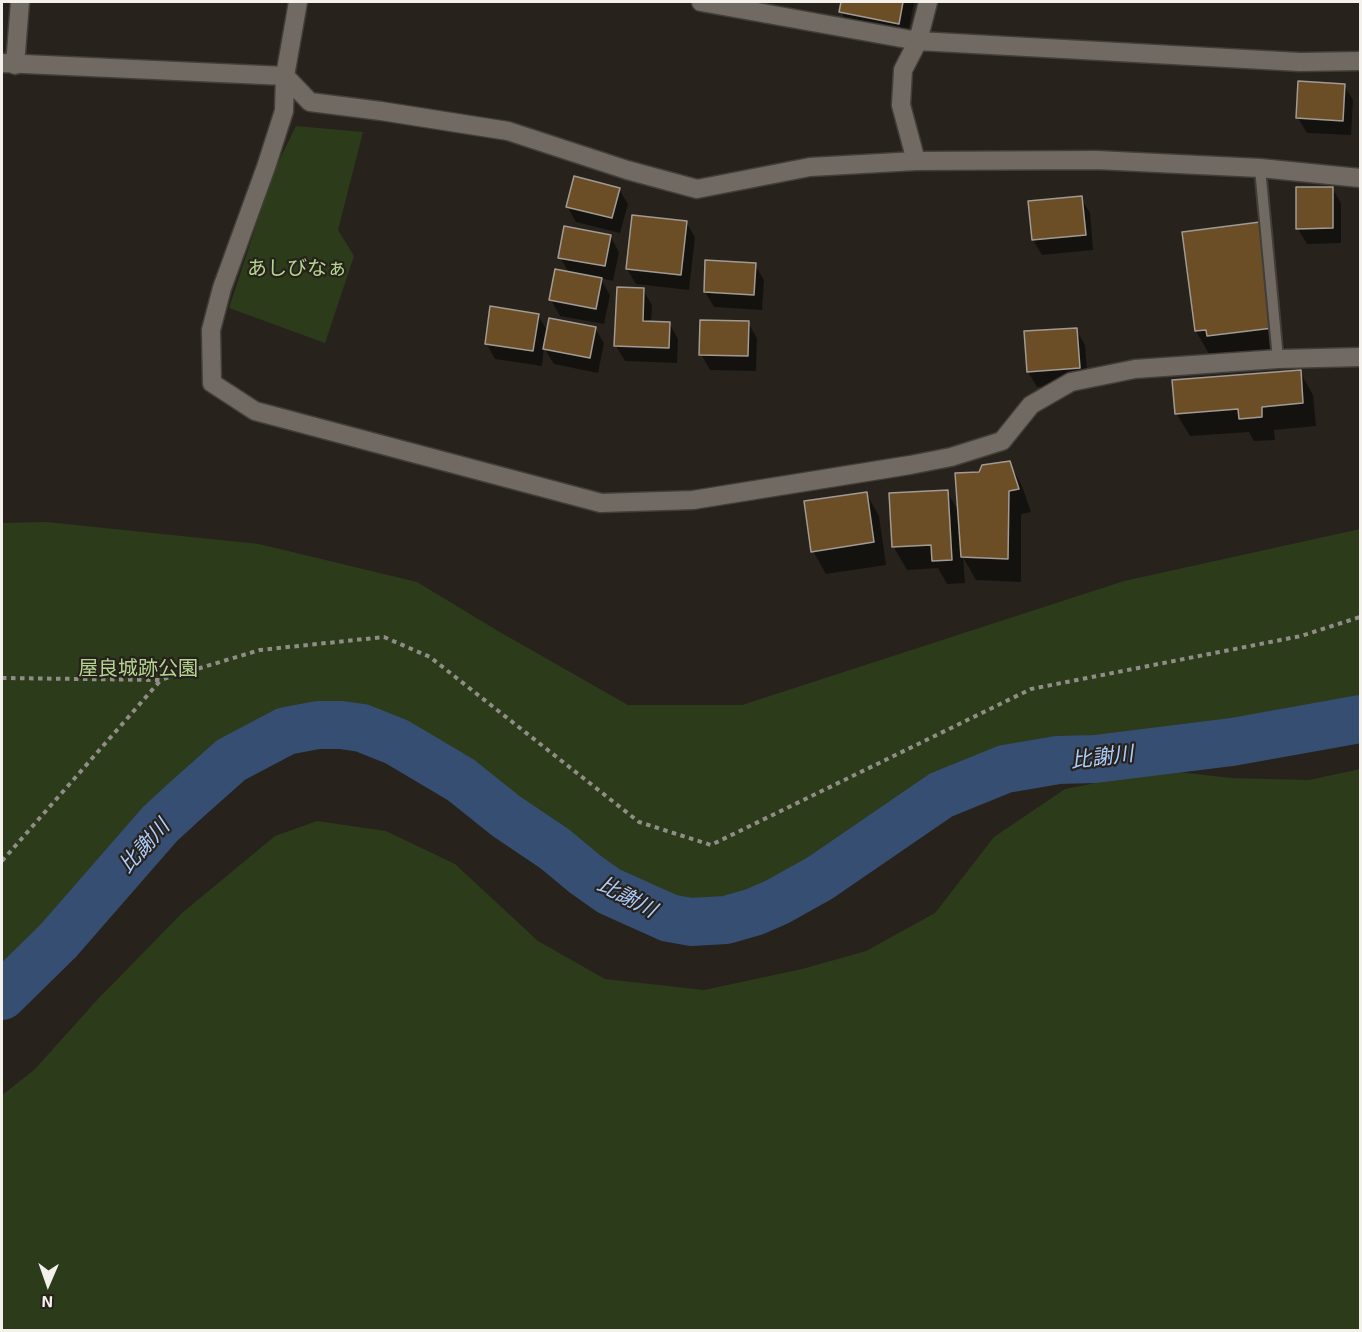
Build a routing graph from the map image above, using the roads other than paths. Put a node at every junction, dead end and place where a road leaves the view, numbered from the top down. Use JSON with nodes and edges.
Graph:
{"nodes":[{"id":1,"x":20,"y":2,"type":"edge"},
{"id":2,"x":298,"y":2,"type":"edge"},
{"id":3,"x":701,"y":2,"type":"edge"},
{"id":4,"x":928,"y":2,"type":"edge"},
{"id":5,"x":918,"y":41,"type":"junction"},
{"id":6,"x":1360,"y":61,"type":"edge"},
{"id":7,"x":8,"y":64,"type":"edge"},
{"id":8,"x":285,"y":76,"type":"junction"},
{"id":9,"x":916,"y":161,"type":"junction"},
{"id":10,"x":1260,"y":168,"type":"junction"},
{"id":11,"x":1360,"y":177,"type":"edge"},
{"id":12,"x":1360,"y":357,"type":"edge"},
{"id":13,"x":1278,"y":359,"type":"junction"}],
"edges":[{"from":1,"to":7,"type":"street"},
{"from":2,"to":8,"type":"street"},
{"from":3,"to":5,"type":"street"},
{"from":4,"to":5,"type":"street"},
{"from":5,"to":6,"type":"street"},
{"from":5,"to":9,"type":"street"},
{"from":7,"to":8,"type":"street"},
{"from":8,"to":9,"type":"street"},
{"from":8,"to":13,"type":"street"},
{"from":9,"to":10,"type":"street"},
{"from":10,"to":11,"type":"street"},
{"from":10,"to":13,"type":"lane"},
{"from":12,"to":13,"type":"street"}]}
